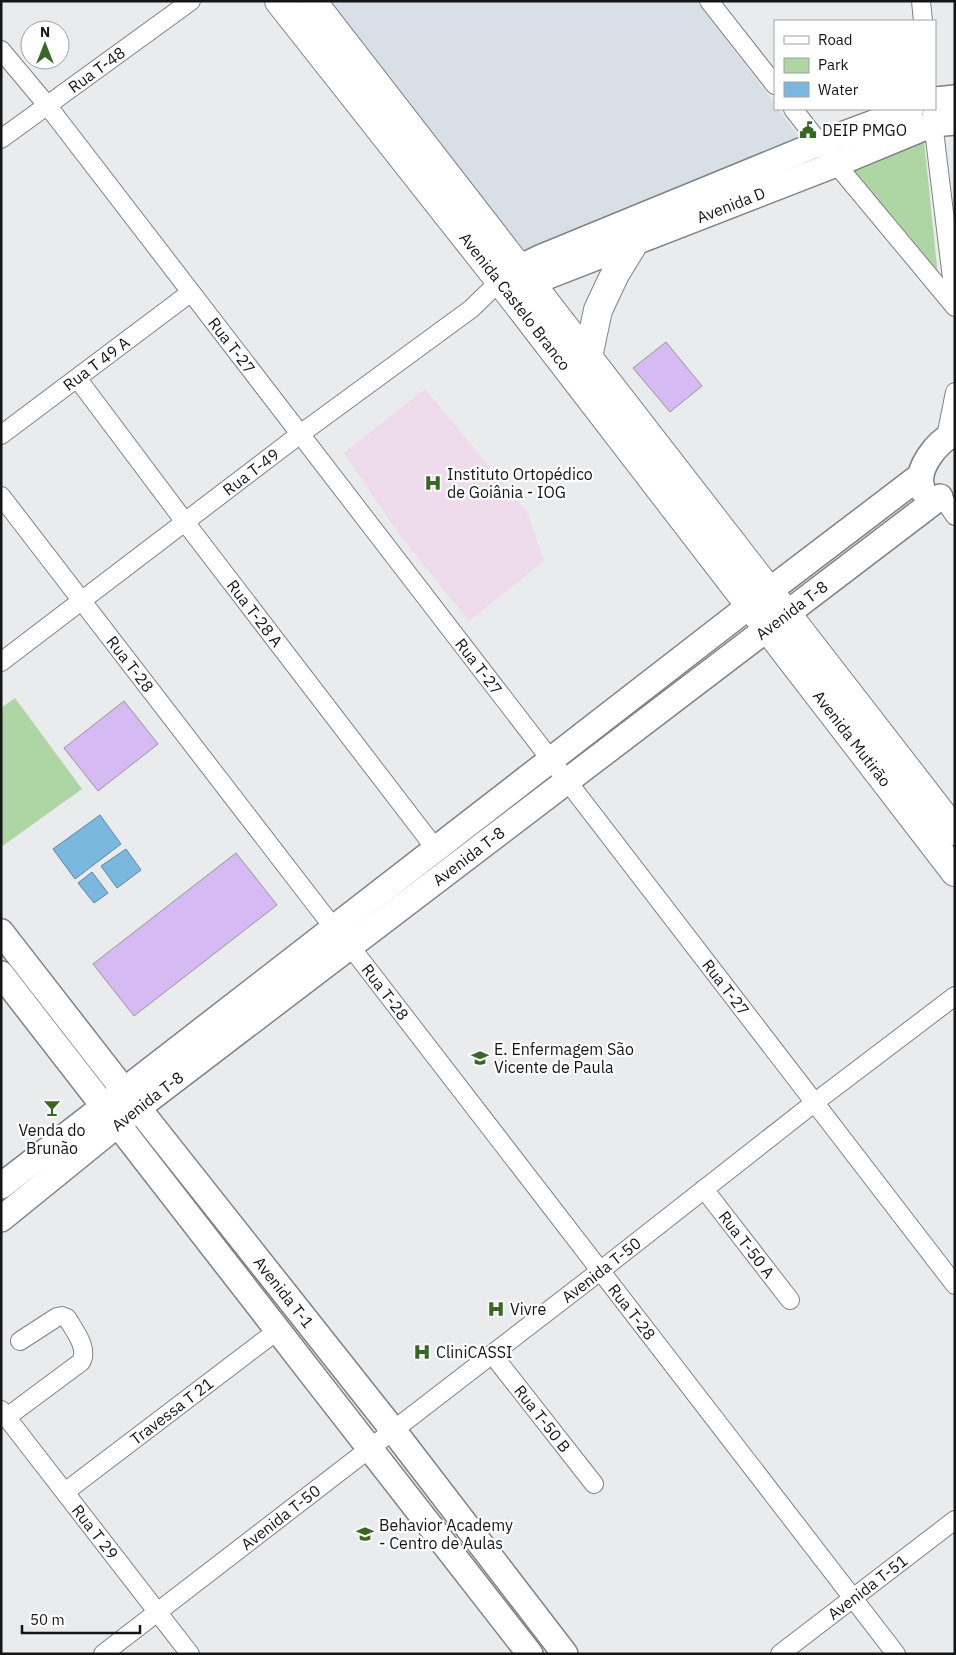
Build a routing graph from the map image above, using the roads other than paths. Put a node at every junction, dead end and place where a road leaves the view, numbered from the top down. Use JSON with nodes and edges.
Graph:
{"nodes":[{"id":1,"x":191,"y":1,"type":"edge"},
{"id":2,"x":279,"y":1,"type":"edge"},
{"id":3,"x":312,"y":1,"type":"edge"},
{"id":4,"x":709,"y":1,"type":"edge"},
{"id":5,"x":920,"y":1,"type":"edge"},
{"id":6,"x":923,"y":20,"type":"edge"},
{"id":7,"x":1,"y":50,"type":"edge"},
{"id":8,"x":774,"y":84,"type":"edge"},
{"id":9,"x":955,"y":98,"type":"edge"},
{"id":10,"x":47,"y":105,"type":"junction"},
{"id":11,"x":794,"y":110,"type":"edge"},
{"id":12,"x":908,"y":110,"type":"edge"},
{"id":13,"x":939,"y":114,"type":"edge"},
{"id":14,"x":1,"y":139,"type":"edge"},
{"id":15,"x":820,"y":143,"type":"junction"},
{"id":16,"x":836,"y":164,"type":"junction"},
{"id":17,"x":634,"y":243,"type":"junction"},
{"id":18,"x":515,"y":282,"type":"junction"},
{"id":19,"x":190,"y":293,"type":"junction"},
{"id":20,"x":955,"y":303,"type":"edge"},
{"id":21,"x":955,"y":307,"type":"edge"},
{"id":22,"x":588,"y":357,"type":"junction"},
{"id":23,"x":77,"y":378,"type":"junction"},
{"id":24,"x":955,"y":392,"type":"edge"},
{"id":25,"x":299,"y":434,"type":"junction"},
{"id":26,"x":1,"y":435,"type":"edge"},
{"id":27,"x":950,"y":435,"type":"edge"},
{"id":28,"x":920,"y":476,"type":"junction"},
{"id":29,"x":1,"y":496,"type":"edge"},
{"id":30,"x":948,"y":500,"type":"edge"},
{"id":31,"x":185,"y":522,"type":"junction"},
{"id":32,"x":759,"y":598,"type":"junction"},
{"id":33,"x":82,"y":601,"type":"junction"},
{"id":34,"x":776,"y":621,"type":"junction"},
{"id":35,"x":1,"y":662,"type":"edge"},
{"id":36,"x":551,"y":759,"type":"junction"},
{"id":37,"x":567,"y":780,"type":"junction"},
{"id":38,"x":955,"y":831,"type":"edge"},
{"id":39,"x":435,"y":848,"type":"junction"},
{"id":40,"x":955,"y":872,"type":"edge"},
{"id":41,"x":333,"y":927,"type":"junction"},
{"id":42,"x":1,"y":932,"type":"edge"},
{"id":43,"x":350,"y":946,"type":"junction"},
{"id":44,"x":1,"y":974,"type":"edge"},
{"id":45,"x":955,"y":996,"type":"edge"},
{"id":46,"x":131,"y":1098,"type":"junction"},
{"id":47,"x":814,"y":1103,"type":"junction"},
{"id":48,"x":110,"y":1116,"type":"junction"},
{"id":49,"x":1,"y":1186,"type":"edge"},
{"id":50,"x":704,"y":1189,"type":"junction"},
{"id":51,"x":1,"y":1219,"type":"edge"},
{"id":52,"x":600,"y":1270,"type":"junction"},
{"id":53,"x":955,"y":1285,"type":"edge"},
{"id":54,"x":790,"y":1300,"type":"dead end"},
{"id":55,"x":278,"y":1330,"type":"junction"},
{"id":56,"x":20,"y":1341,"type":"dead end"},
{"id":57,"x":492,"y":1354,"type":"junction"},
{"id":58,"x":4,"y":1413,"type":"edge"},
{"id":59,"x":393,"y":1430,"type":"junction"},
{"id":60,"x":370,"y":1447,"type":"junction"},
{"id":61,"x":594,"y":1484,"type":"dead end"},
{"id":62,"x":65,"y":1492,"type":"junction"},
{"id":63,"x":955,"y":1520,"type":"edge"},
{"id":64,"x":853,"y":1598,"type":"junction"},
{"id":65,"x":158,"y":1612,"type":"junction"},
{"id":66,"x":103,"y":1654,"type":"edge"},
{"id":67,"x":190,"y":1654,"type":"edge"},
{"id":68,"x":530,"y":1654,"type":"edge"},
{"id":69,"x":565,"y":1654,"type":"edge"},
{"id":70,"x":780,"y":1654,"type":"edge"},
{"id":71,"x":896,"y":1654,"type":"edge"}],
"edges":[{"from":1,"to":10,"type":"street","name":"Rua T-48"},
{"from":2,"to":18,"type":"main road","name":"Avenida Castelo Branco"},
{"from":3,"to":18,"type":"main road","name":"Avenida Castelo Branco"},
{"from":4,"to":8,"type":"street"},
{"from":5,"to":6,"type":"street"},
{"from":7,"to":10,"type":"street","name":"Rua T-27"},
{"from":9,"to":13,"type":"main road","name":"Avenida D"},
{"from":10,"to":14,"type":"street","name":"Rua T-48"},
{"from":10,"to":19,"type":"street","name":"Rua T-27"},
{"from":11,"to":15,"type":"street"},
{"from":12,"to":15,"type":"main road","name":"Avenida D"},
{"from":13,"to":16,"type":"main road","name":"Avenida D"},
{"from":13,"to":20,"type":"street"},
{"from":15,"to":16,"type":"street"},
{"from":15,"to":18,"type":"main road","name":"Avenida D"},
{"from":16,"to":17,"type":"main road","name":"Avenida D"},
{"from":16,"to":21,"type":"street"},
{"from":17,"to":18,"type":"main road","name":"Avenida D"},
{"from":17,"to":22,"type":"main road"},
{"from":18,"to":22,"type":"main road","name":"Avenida Castelo Branco"},
{"from":18,"to":25,"type":"street","name":"Rua T-49"},
{"from":18,"to":32,"type":"main road","name":"Avenida Castelo Branco"},
{"from":19,"to":23,"type":"street","name":"Rua T 49 A"},
{"from":19,"to":25,"type":"street","name":"Rua T-27"},
{"from":22,"to":32,"type":"main road","name":"Avenida Castelo Branco"},
{"from":23,"to":26,"type":"street","name":"Rua T 49 A"},
{"from":23,"to":31,"type":"street","name":"Rua T-28 A"},
{"from":24,"to":27,"type":"street"},
{"from":25,"to":31,"type":"street","name":"Rua T-49"},
{"from":25,"to":36,"type":"street","name":"Rua T-27"},
{"from":27,"to":28,"type":"main road"},
{"from":28,"to":30,"type":"main road"},
{"from":28,"to":32,"type":"main road","name":"Avenida T-8"},
{"from":29,"to":33,"type":"street","name":"Rua T-28"},
{"from":30,"to":34,"type":"main road","name":"Avenida T-8"},
{"from":31,"to":33,"type":"street","name":"Rua T-49"},
{"from":31,"to":39,"type":"street","name":"Rua T-28 A"},
{"from":32,"to":34,"type":"main road","name":"Avenida Mutirão"},
{"from":32,"to":36,"type":"main road","name":"Avenida T-8"},
{"from":33,"to":35,"type":"street","name":"Rua T-49"},
{"from":33,"to":41,"type":"street","name":"Rua T-28"},
{"from":34,"to":37,"type":"main road","name":"Avenida T-8"},
{"from":34,"to":38,"type":"main road","name":"Avenida Mutirão"},
{"from":34,"to":40,"type":"main road","name":"Avenida Mutirão"},
{"from":36,"to":37,"type":"street","name":"Rua T-27"},
{"from":36,"to":39,"type":"main road","name":"Avenida T-8"},
{"from":37,"to":43,"type":"main road","name":"Avenida T-8"},
{"from":37,"to":47,"type":"street","name":"Rua T-27"},
{"from":39,"to":41,"type":"main road","name":"Avenida T-8"},
{"from":41,"to":46,"type":"main road","name":"Avenida T-8"},
{"from":42,"to":46,"type":"main road","name":"Avenida T-1"},
{"from":43,"to":46,"type":"main road","name":"Avenida T-8"},
{"from":43,"to":52,"type":"street","name":"Rua T-28"},
{"from":44,"to":48,"type":"main road","name":"Avenida T-1"},
{"from":45,"to":47,"type":"street","name":"Avenida T-50"},
{"from":46,"to":48,"type":"main road","name":"Avenida T-8"},
{"from":46,"to":59,"type":"main road","name":"Avenida T-1"},
{"from":47,"to":50,"type":"street","name":"Avenida T-50"},
{"from":47,"to":53,"type":"street","name":"Rua T-27"},
{"from":48,"to":49,"type":"main road","name":"Avenida T-8"},
{"from":48,"to":51,"type":"main road","name":"Avenida T-8"},
{"from":48,"to":55,"type":"main road","name":"Avenida T-1"},
{"from":50,"to":52,"type":"street","name":"Avenida T-50"},
{"from":50,"to":54,"type":"street","name":"Rua T-50 A"},
{"from":52,"to":57,"type":"street","name":"Avenida T-50"},
{"from":52,"to":64,"type":"street","name":"Rua T-28"},
{"from":55,"to":60,"type":"main road","name":"Avenida T-1"},
{"from":55,"to":62,"type":"street","name":"Travessa T 21"},
{"from":56,"to":58,"type":"street"},
{"from":57,"to":59,"type":"street","name":"Avenida T-50"},
{"from":57,"to":61,"type":"street","name":"Rua T-50 B"},
{"from":58,"to":62,"type":"street","name":"Rua T 29"},
{"from":59,"to":60,"type":"street","name":"Avenida T-50"},
{"from":59,"to":69,"type":"main road","name":"Avenida T-1"},
{"from":60,"to":65,"type":"street","name":"Avenida T-50"},
{"from":60,"to":68,"type":"main road","name":"Avenida T-1"},
{"from":62,"to":65,"type":"street","name":"Rua T 29"},
{"from":63,"to":64,"type":"street","name":"Avenida T-51"},
{"from":64,"to":70,"type":"street","name":"Avenida T-51"},
{"from":64,"to":71,"type":"street","name":"Rua T-28"},
{"from":65,"to":66,"type":"street","name":"Avenida T-50"},
{"from":65,"to":67,"type":"street","name":"Rua T 29"}]}
